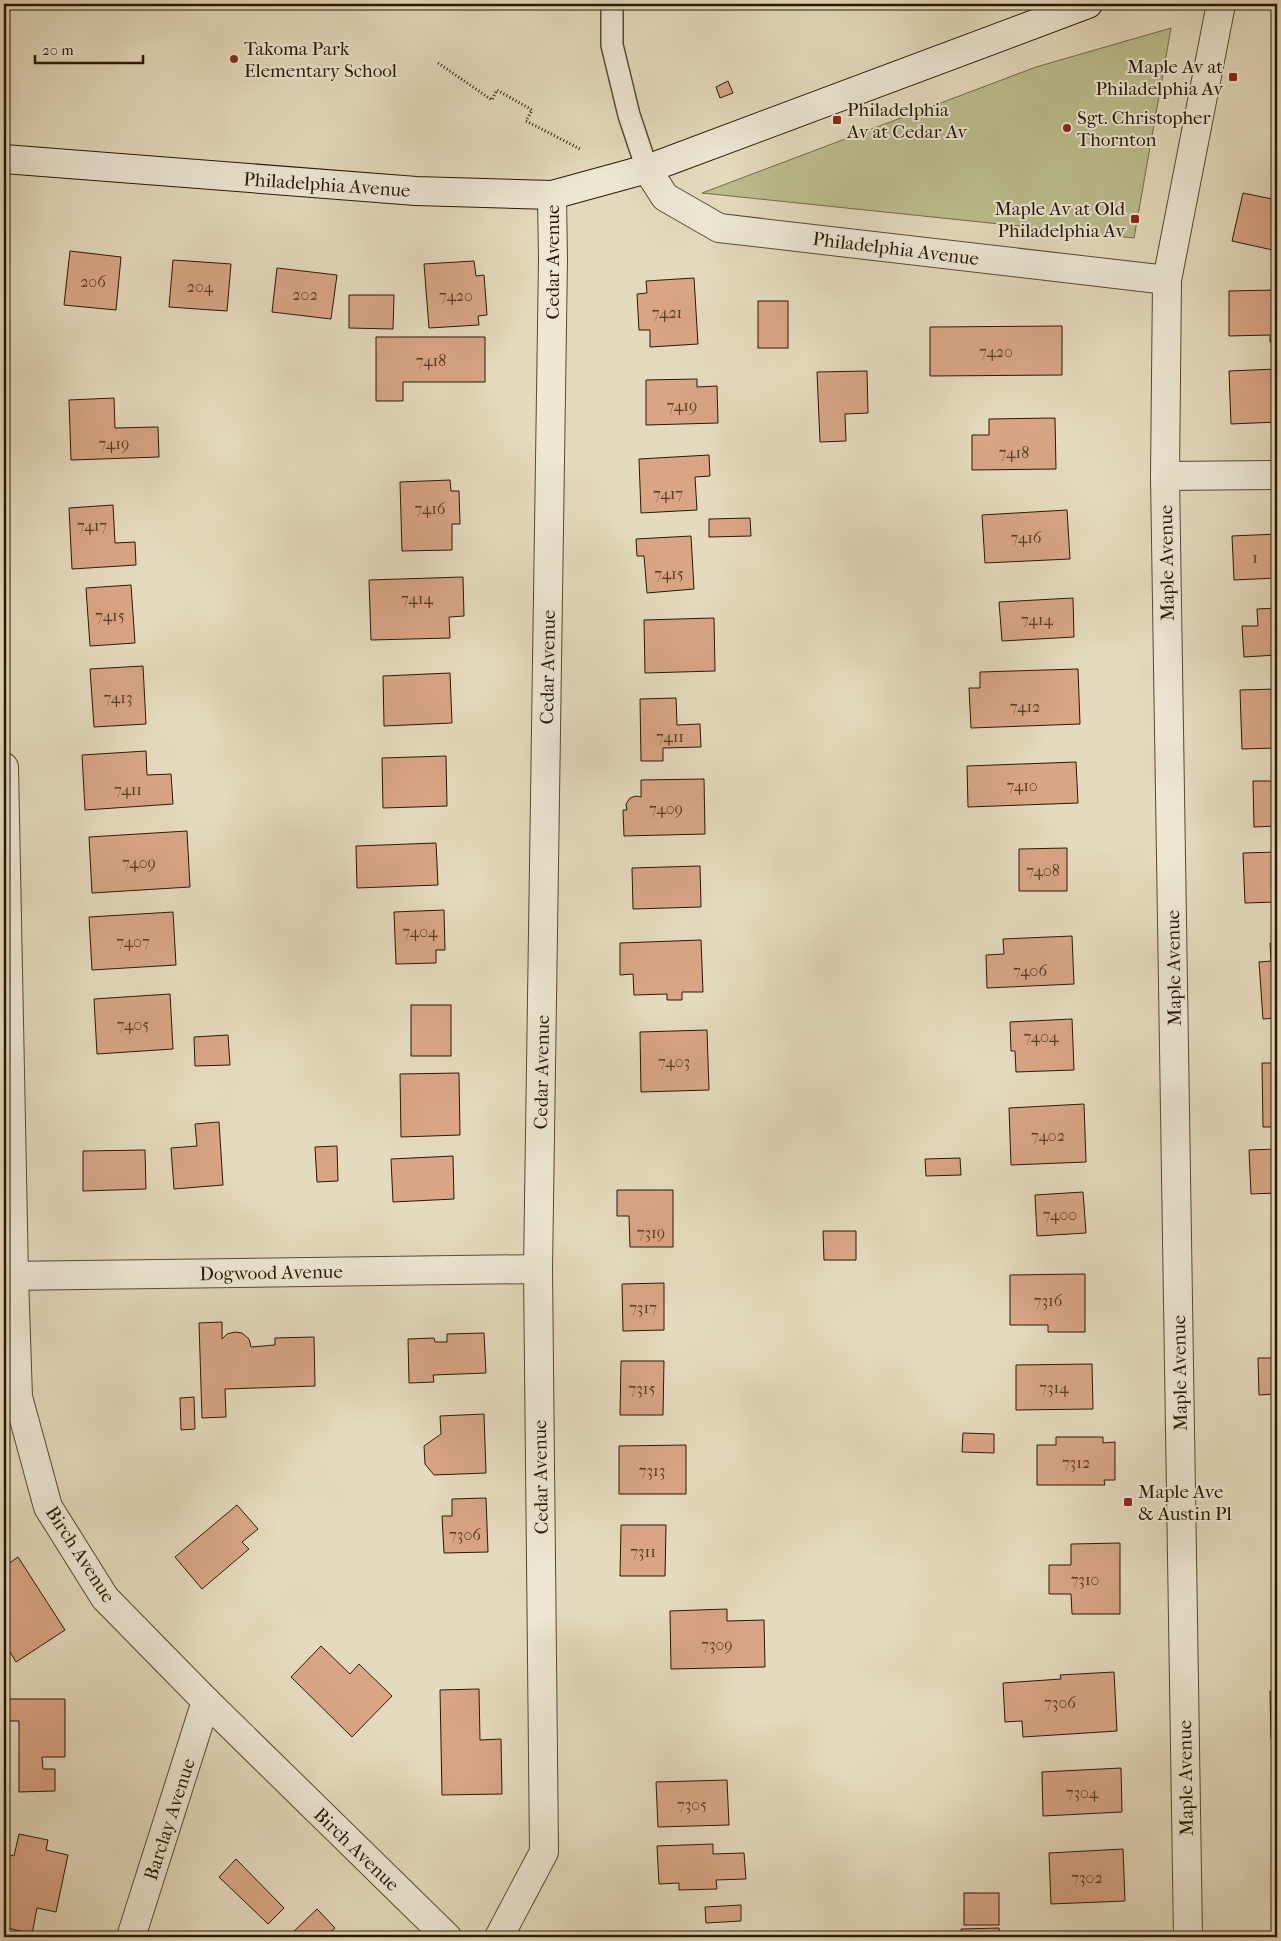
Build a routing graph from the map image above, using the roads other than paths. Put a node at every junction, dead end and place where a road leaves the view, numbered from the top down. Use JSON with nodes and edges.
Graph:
{"nodes":[{"id":1,"x":612,"y":4,"type":"edge"},
{"id":2,"x":1088,"y":4,"type":"edge"},
{"id":3,"x":1221,"y":4,"type":"edge"},
{"id":4,"x":4,"y":159,"type":"edge"},
{"id":5,"x":647,"y":169,"type":"junction"},
{"id":6,"x":552,"y":195,"type":"junction"},
{"id":7,"x":1167,"y":280,"type":"junction"},
{"id":8,"x":1277,"y":475,"type":"edge"},
{"id":9,"x":1165,"y":476,"type":"junction"},
{"id":10,"x":4,"y":767,"type":"edge"},
{"id":11,"x":538,"y":1269,"type":"junction"},
{"id":12,"x":9,"y":1276,"type":"edge"},
{"id":13,"x":206,"y":1701,"type":"junction"},
{"id":14,"x":131,"y":1937,"type":"edge"},
{"id":15,"x":447,"y":1937,"type":"edge"},
{"id":16,"x":499,"y":1937,"type":"edge"},
{"id":17,"x":1188,"y":1937,"type":"edge"}],
"edges":[{"from":1,"to":5,"type":"lane"},
{"from":2,"to":5,"type":"street","name":"Philadelphia Avenue"},
{"from":3,"to":7,"type":"street","name":"Maple Avenue"},
{"from":4,"to":6,"type":"street","name":"Philadelphia Avenue"},
{"from":5,"to":6,"type":"street","name":"Philadelphia Avenue"},
{"from":5,"to":7,"type":"street","name":"Philadelphia Avenue"},
{"from":6,"to":11,"type":"street","name":"Cedar Avenue"},
{"from":7,"to":9,"type":"street","name":"Maple Avenue"},
{"from":8,"to":9,"type":"street"},
{"from":9,"to":17,"type":"street","name":"Maple Avenue"},
{"from":10,"to":12,"type":"street","name":"Birch Avenue"},
{"from":11,"to":12,"type":"street","name":"Dogwood Avenue"},
{"from":11,"to":16,"type":"street","name":"Cedar Avenue"},
{"from":12,"to":13,"type":"street","name":"Birch Avenue"},
{"from":13,"to":14,"type":"street","name":"Barclay Avenue"},
{"from":13,"to":15,"type":"street","name":"Birch Avenue"}]}
